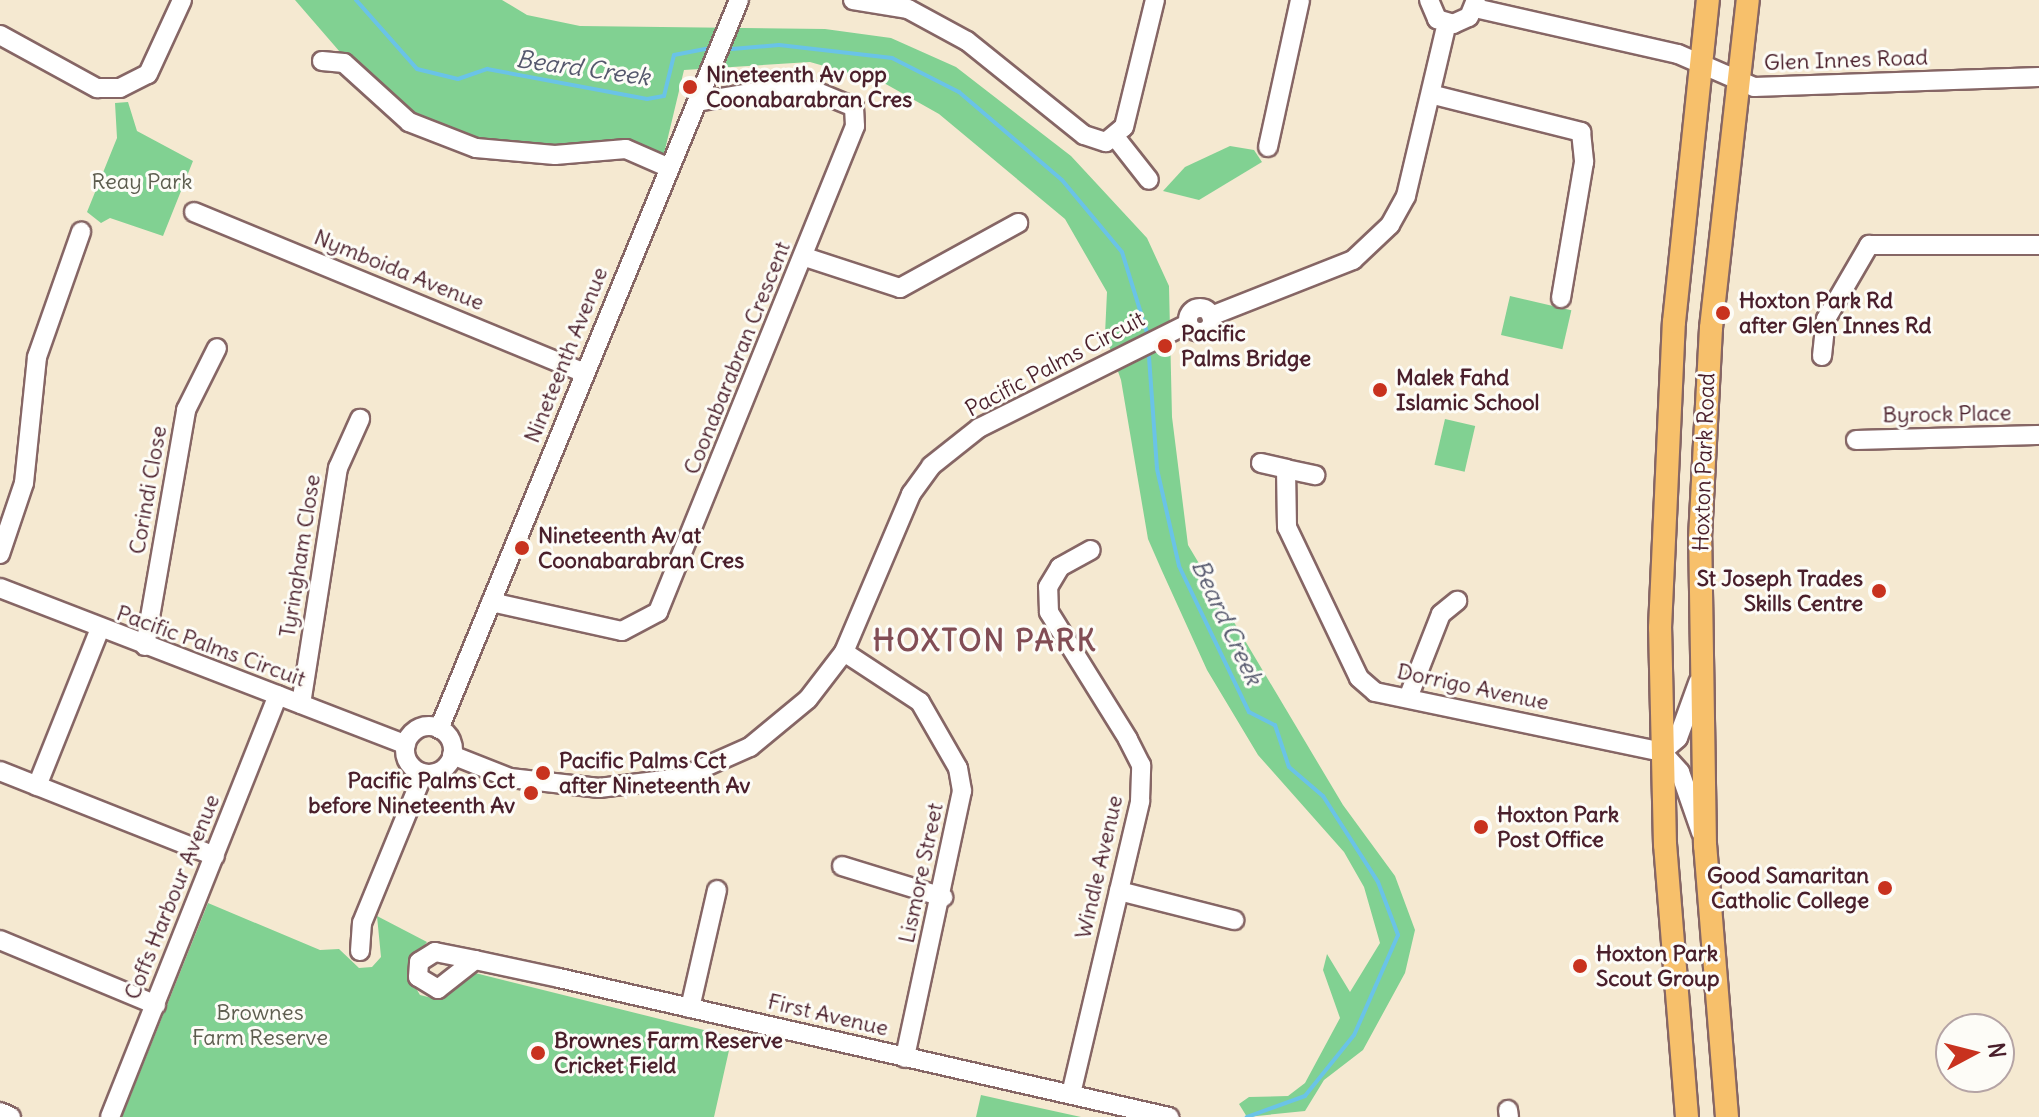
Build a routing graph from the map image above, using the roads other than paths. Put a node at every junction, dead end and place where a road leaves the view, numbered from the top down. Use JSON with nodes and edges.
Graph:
{"nodes":[{"id":1,"x":182,"y":0,"type":"edge"},
{"id":2,"x":739,"y":0,"type":"edge"},
{"id":3,"x":853,"y":0,"type":"edge"},
{"id":4,"x":1155,"y":0,"type":"edge"},
{"id":5,"x":1300,"y":0,"type":"edge"},
{"id":6,"x":1429,"y":0,"type":"edge"},
{"id":7,"x":1708,"y":0,"type":"edge"},
{"id":8,"x":1748,"y":0,"type":"edge"},
{"id":9,"x":910,"y":4,"type":"edge"},
{"id":10,"x":1476,"y":4,"type":"edge"},
{"id":11,"x":1447,"y":23,"type":"junction"},
{"id":12,"x":0,"y":35,"type":"edge"},
{"id":13,"x":322,"y":61,"type":"dead end"},
{"id":14,"x":1698,"y":62,"type":"junction"},
{"id":15,"x":2039,"y":77,"type":"edge"},
{"id":16,"x":1736,"y":80,"type":"junction"},
{"id":17,"x":1434,"y":95,"type":"junction"},
{"id":18,"x":697,"y":102,"type":"junction"},
{"id":19,"x":1116,"y":138,"type":"junction"},
{"id":20,"x":1268,"y":147,"type":"dead end"},
{"id":21,"x":667,"y":167,"type":"junction"},
{"id":22,"x":1149,"y":180,"type":"dead end"},
{"id":23,"x":194,"y":212,"type":"dead end"},
{"id":24,"x":1018,"y":223,"type":"dead end"},
{"id":25,"x":81,"y":232,"type":"dead end"},
{"id":26,"x":2039,"y":245,"type":"edge"},
{"id":27,"x":805,"y":257,"type":"junction"},
{"id":28,"x":1561,"y":298,"type":"dead end"},
{"id":29,"x":217,"y":348,"type":"dead end"},
{"id":30,"x":1822,"y":356,"type":"dead end"},
{"id":31,"x":585,"y":373,"type":"junction"},
{"id":32,"x":360,"y":419,"type":"dead end"},
{"id":33,"x":2039,"y":435,"type":"edge"},
{"id":34,"x":1856,"y":440,"type":"dead end"},
{"id":35,"x":1261,"y":463,"type":"dead end"},
{"id":36,"x":1286,"y":469,"type":"junction"},
{"id":37,"x":1315,"y":475,"type":"dead end"},
{"id":38,"x":1091,"y":550,"type":"dead end"},
{"id":39,"x":0,"y":554,"type":"edge"},
{"id":40,"x":0,"y":588,"type":"edge"},
{"id":41,"x":1457,"y":601,"type":"dead end"},
{"id":42,"x":491,"y":602,"type":"junction"},
{"id":43,"x":99,"y":631,"type":"junction"},
{"id":44,"x":145,"y":646,"type":"junction"},
{"id":45,"x":844,"y":652,"type":"junction"},
{"id":46,"x":1699,"y":681,"type":"junction"},
{"id":47,"x":278,"y":695,"type":"junction"},
{"id":48,"x":1408,"y":698,"type":"junction"},
{"id":49,"x":301,"y":704,"type":"junction"},
{"id":50,"x":439,"y":729,"type":"junction"},
{"id":51,"x":406,"y":745,"type":"junction"},
{"id":52,"x":1662,"y":752,"type":"junction"},
{"id":53,"x":452,"y":755,"type":"junction"},
{"id":54,"x":0,"y":771,"type":"edge"},
{"id":55,"x":423,"y":774,"type":"junction"},
{"id":56,"x":37,"y":786,"type":"junction"},
{"id":57,"x":1705,"y":846,"type":"junction"},
{"id":58,"x":215,"y":856,"type":"junction"},
{"id":59,"x":842,"y":866,"type":"dead end"},
{"id":60,"x":717,"y":890,"type":"dead end"},
{"id":61,"x":1119,"y":891,"type":"junction"},
{"id":62,"x":943,"y":897,"type":"junction"},
{"id":63,"x":1234,"y":920,"type":"dead end"},
{"id":64,"x":0,"y":940,"type":"edge"},
{"id":65,"x":360,"y":951,"type":"dead end"},
{"id":66,"x":475,"y":960,"type":"dead end"},
{"id":67,"x":156,"y":1005,"type":"junction"},
{"id":68,"x":690,"y":1008,"type":"junction"},
{"id":69,"x":905,"y":1058,"type":"junction"},
{"id":70,"x":1071,"y":1094,"type":"junction"},
{"id":71,"x":0,"y":1112,"type":"edge"},
{"id":72,"x":11,"y":1117,"type":"edge"},
{"id":73,"x":110,"y":1117,"type":"edge"},
{"id":74,"x":1169,"y":1117,"type":"edge"},
{"id":75,"x":1687,"y":1117,"type":"edge"},
{"id":76,"x":1727,"y":1117,"type":"edge"}],
"edges":[{"from":1,"to":12,"type":"street"},
{"from":2,"to":18,"type":"street","name":"Nineteenth Avenue"},
{"from":3,"to":9,"type":"street"},
{"from":4,"to":19,"type":"street"},
{"from":5,"to":20,"type":"street"},
{"from":6,"to":11,"type":"street"},
{"from":7,"to":14,"type":"main road","name":"Hoxton Park Road"},
{"from":8,"to":16,"type":"main road","name":"Hoxton Park Road"},
{"from":9,"to":19,"type":"street"},
{"from":10,"to":11,"type":"street"},
{"from":10,"to":14,"type":"street","name":"Glen Innes Road"},
{"from":11,"to":17,"type":"street"},
{"from":13,"to":21,"type":"street"},
{"from":14,"to":16,"type":"street","name":"Glen Innes Road"},
{"from":14,"to":52,"type":"main road","name":"Hoxton Park Road"},
{"from":15,"to":16,"type":"street","name":"Glen Innes Road"},
{"from":16,"to":46,"type":"main road","name":"Hoxton Park Road"},
{"from":17,"to":28,"type":"street"},
{"from":17,"to":45,"type":"street","name":"Pacific Palms Circuit"},
{"from":18,"to":21,"type":"street","name":"Nineteenth Avenue"},
{"from":18,"to":27,"type":"street","name":"Coonabarabran Crescent"},
{"from":19,"to":22,"type":"street"},
{"from":21,"to":31,"type":"street","name":"Nineteenth Avenue"},
{"from":23,"to":31,"type":"street","name":"Nymboida Avenue"},
{"from":24,"to":27,"type":"street"},
{"from":25,"to":39,"type":"street"},
{"from":26,"to":30,"type":"street"},
{"from":27,"to":42,"type":"street","name":"Coonabarabran Crescent"},
{"from":29,"to":44,"type":"street","name":"Corindi Close"},
{"from":31,"to":42,"type":"street","name":"Nineteenth Avenue"},
{"from":32,"to":49,"type":"street","name":"Tyringham Close"},
{"from":33,"to":34,"type":"street","name":"Byrock Place"},
{"from":35,"to":36,"type":"street"},
{"from":36,"to":37,"type":"street"},
{"from":36,"to":48,"type":"street","name":"Dorrigo Avenue"},
{"from":38,"to":61,"type":"street","name":"Windle Avenue"},
{"from":40,"to":43,"type":"street","name":"Pacific Palms Circuit"},
{"from":41,"to":48,"type":"street"},
{"from":42,"to":50,"type":"street","name":"Nineteenth Avenue"},
{"from":43,"to":44,"type":"street","name":"Pacific Palms Circuit"},
{"from":43,"to":56,"type":"street"},
{"from":44,"to":47,"type":"street","name":"Pacific Palms Circuit"},
{"from":45,"to":53,"type":"street","name":"Pacific Palms Circuit"},
{"from":45,"to":62,"type":"street","name":"Lismore Street"},
{"from":46,"to":52,"type":"street"},
{"from":46,"to":57,"type":"main road","name":"Hoxton Park Road"},
{"from":47,"to":49,"type":"street","name":"Pacific Palms Circuit"},
{"from":47,"to":58,"type":"street","name":"Coffs Harbour Avenue"},
{"from":48,"to":52,"type":"street","name":"Dorrigo Avenue"},
{"from":49,"to":51,"type":"street","name":"Pacific Palms Circuit"},
{"from":50,"to":51,"type":"street"},
{"from":50,"to":53,"type":"street"},
{"from":51,"to":55,"type":"street"},
{"from":52,"to":57,"type":"street"},
{"from":52,"to":75,"type":"main road","name":"Hoxton Park Road"},
{"from":53,"to":55,"type":"street"},
{"from":54,"to":56,"type":"street"},
{"from":55,"to":65,"type":"street"},
{"from":56,"to":58,"type":"street"},
{"from":57,"to":76,"type":"main road","name":"Hoxton Park Road"},
{"from":58,"to":67,"type":"street","name":"Coffs Harbour Avenue"},
{"from":59,"to":62,"type":"street"},
{"from":60,"to":68,"type":"street"},
{"from":61,"to":63,"type":"street"},
{"from":61,"to":70,"type":"street","name":"Windle Avenue"},
{"from":62,"to":69,"type":"street","name":"Lismore Street"},
{"from":64,"to":67,"type":"street"},
{"from":66,"to":68,"type":"street","name":"First Avenue"},
{"from":67,"to":73,"type":"street","name":"Coffs Harbour Avenue"},
{"from":68,"to":69,"type":"street","name":"First Avenue"},
{"from":69,"to":70,"type":"street","name":"First Avenue"},
{"from":70,"to":74,"type":"street","name":"First Avenue"},
{"from":71,"to":72,"type":"street"}]}
